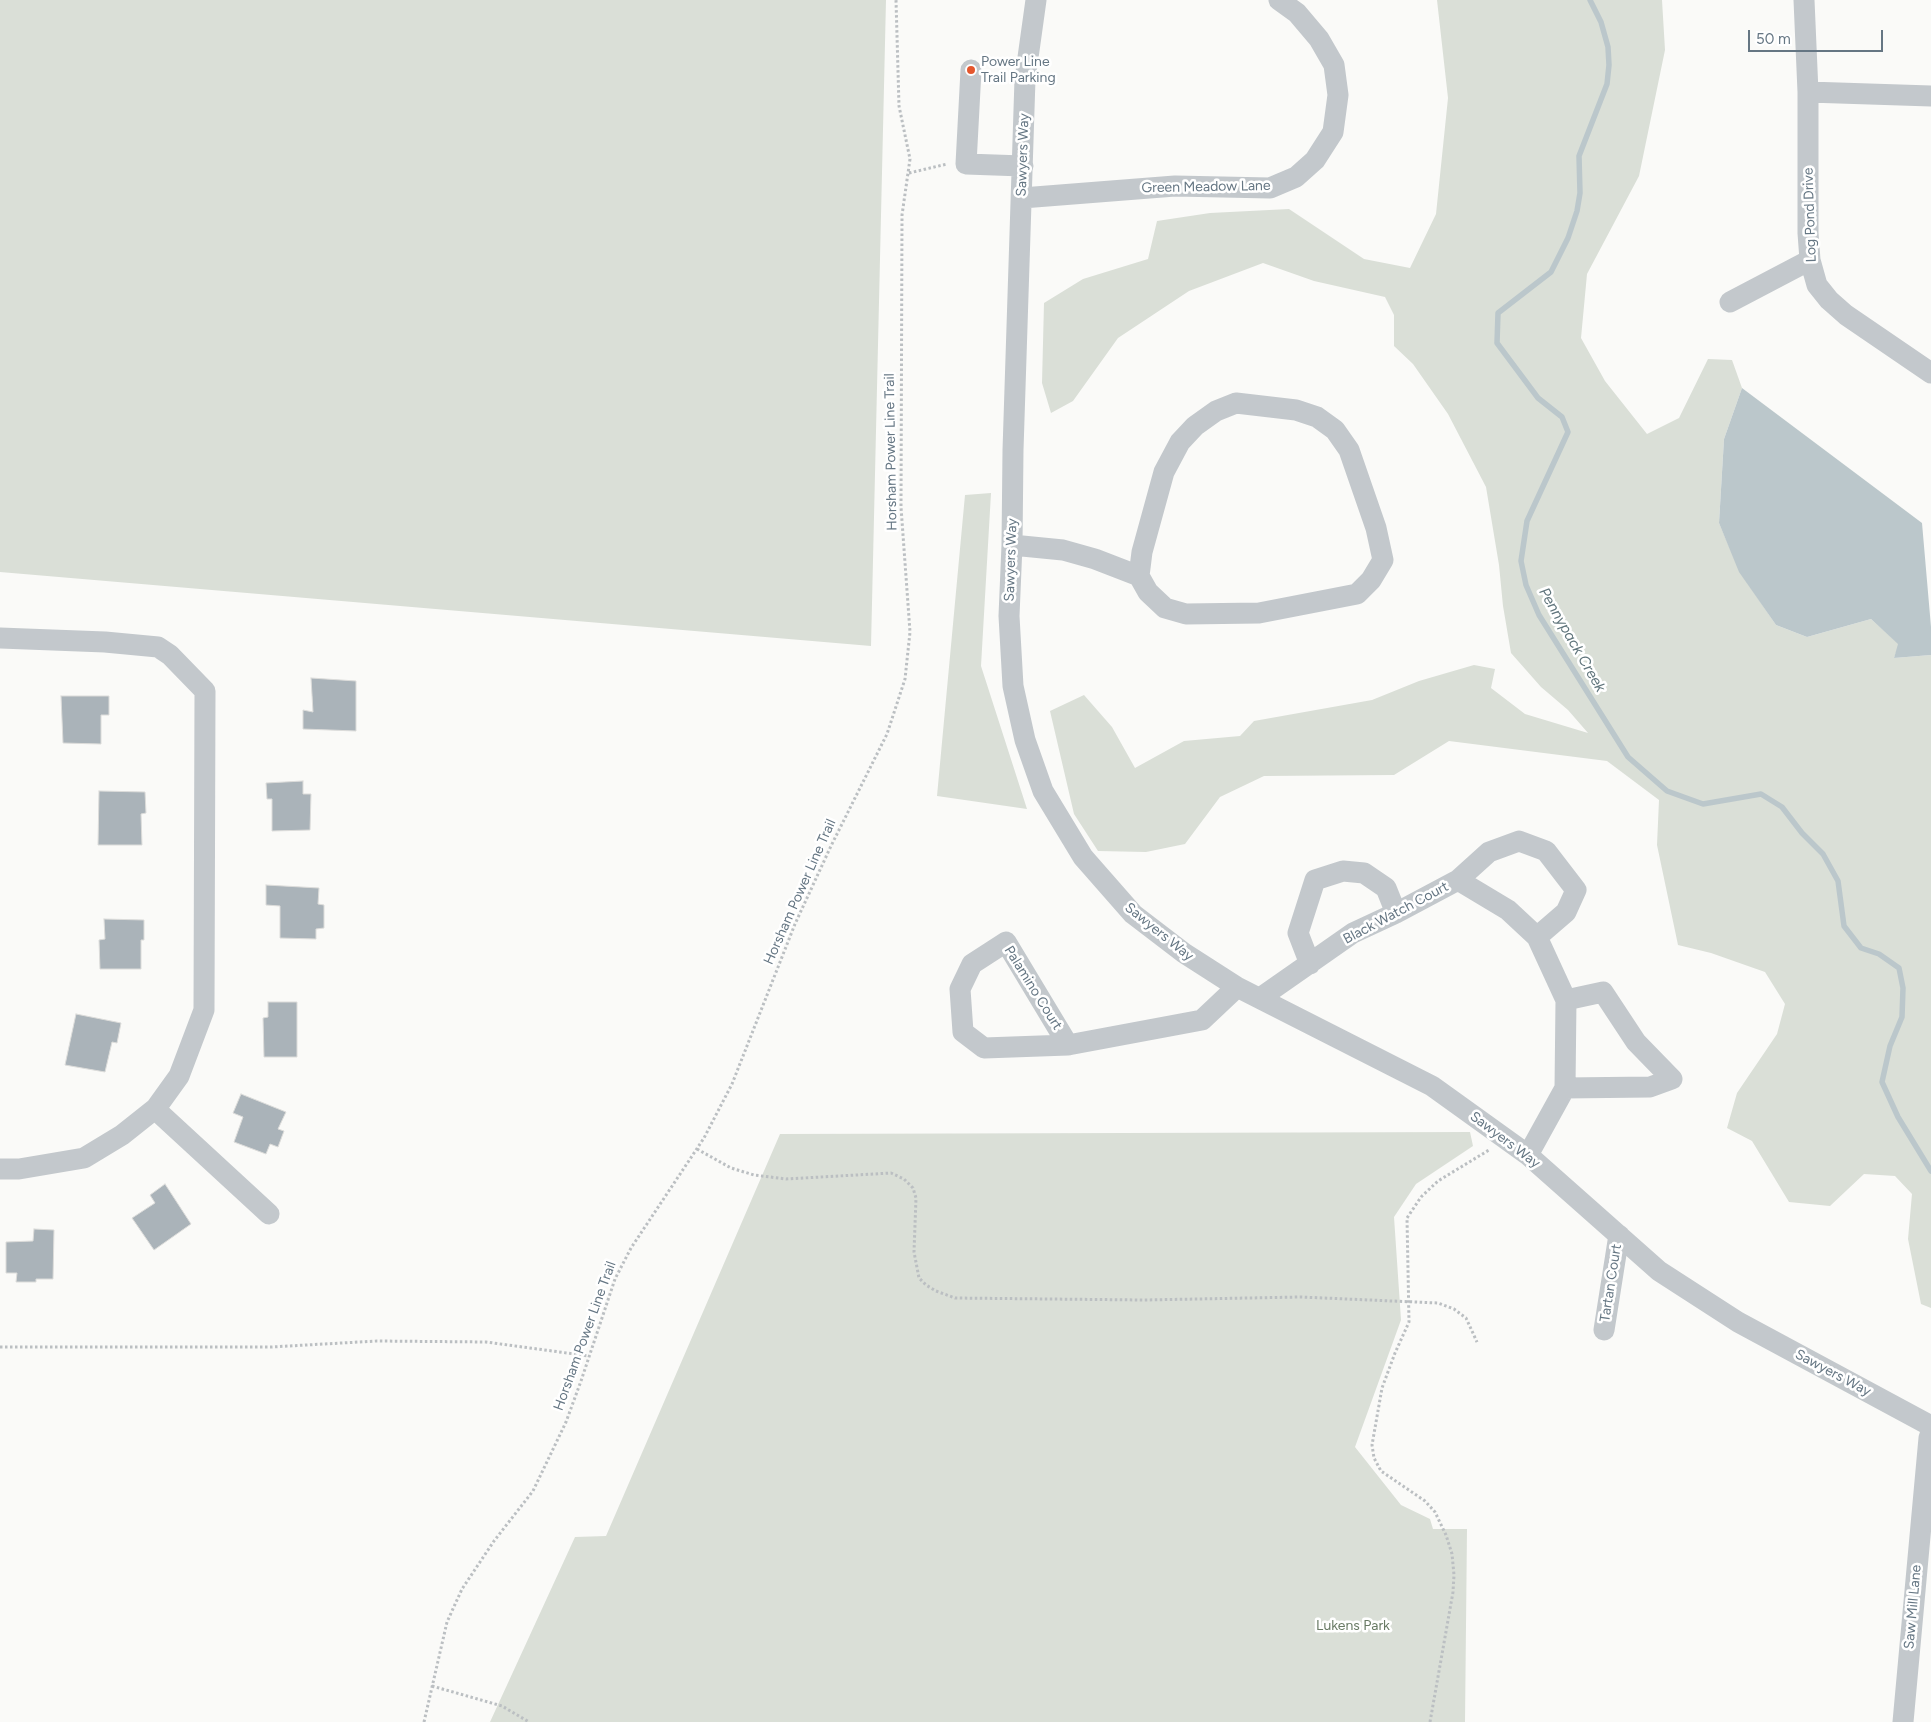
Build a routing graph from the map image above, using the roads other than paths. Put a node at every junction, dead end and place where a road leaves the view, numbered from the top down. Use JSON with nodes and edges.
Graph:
{"nodes":[{"id":1,"x":1036,"y":0,"type":"edge"},
{"id":2,"x":1279,"y":0,"type":"edge"},
{"id":3,"x":1804,"y":0,"type":"edge"},
{"id":4,"x":971,"y":70,"type":"dead end"},
{"id":5,"x":1808,"y":92,"type":"junction"},
{"id":6,"x":1931,"y":96,"type":"edge"},
{"id":7,"x":1023,"y":166,"type":"junction"},
{"id":8,"x":1022,"y":198,"type":"junction"},
{"id":9,"x":1810,"y":260,"type":"junction"},
{"id":10,"x":1730,"y":302,"type":"dead end"},
{"id":11,"x":1931,"y":373,"type":"edge"},
{"id":12,"x":1012,"y":544,"type":"junction"},
{"id":13,"x":1139,"y":576,"type":"junction"},
{"id":14,"x":0,"y":638,"type":"edge"},
{"id":15,"x":1458,"y":880,"type":"junction"},
{"id":16,"x":1396,"y":913,"type":"junction"},
{"id":17,"x":1537,"y":937,"type":"junction"},
{"id":18,"x":1310,"y":964,"type":"junction"},
{"id":19,"x":1237,"y":987,"type":"junction"},
{"id":20,"x":1260,"y":998,"type":"junction"},
{"id":21,"x":1566,"y":1000,"type":"junction"},
{"id":22,"x":1068,"y":1045,"type":"junction"},
{"id":23,"x":1565,"y":1088,"type":"junction"},
{"id":24,"x":155,"y":1109,"type":"junction"},
{"id":25,"x":1528,"y":1155,"type":"junction"},
{"id":26,"x":0,"y":1169,"type":"edge"},
{"id":27,"x":269,"y":1214,"type":"dead end"},
{"id":28,"x":1619,"y":1236,"type":"junction"},
{"id":29,"x":1604,"y":1330,"type":"dead end"},
{"id":30,"x":1931,"y":1426,"type":"edge"},
{"id":31,"x":1931,"y":1432,"type":"edge"},
{"id":32,"x":1902,"y":1722,"type":"edge"}],
"edges":[{"from":1,"to":7,"type":"street","name":"Sawyers Way"},
{"from":2,"to":8,"type":"street","name":"Green Meadow Lane"},
{"from":3,"to":5,"type":"street","name":"Log Pond Drive"},
{"from":4,"to":7,"type":"street"},
{"from":5,"to":6,"type":"street"},
{"from":5,"to":9,"type":"street","name":"Log Pond Drive"},
{"from":7,"to":8,"type":"street","name":"Sawyers Way"},
{"from":8,"to":12,"type":"street","name":"Sawyers Way"},
{"from":9,"to":10,"type":"street"},
{"from":9,"to":11,"type":"street","name":"Log Pond Drive"},
{"from":12,"to":13,"type":"street"},
{"from":12,"to":19,"type":"street","name":"Sawyers Way"},
{"from":13,"to":13,"type":"street"},
{"from":14,"to":24,"type":"street"},
{"from":15,"to":16,"type":"street","name":"Black Watch Court"},
{"from":15,"to":17,"type":"street","name":"Black Watch Court"},
{"from":15,"to":17,"type":"street","name":"Black Watch Court"},
{"from":16,"to":18,"type":"street","name":"Black Watch Court"},
{"from":16,"to":18,"type":"street"},
{"from":17,"to":21,"type":"street","name":"Black Watch Court"},
{"from":18,"to":20,"type":"street","name":"Black Watch Court"},
{"from":19,"to":20,"type":"street","name":"Sawyers Way"},
{"from":19,"to":22,"type":"street","name":"Palamino Court"},
{"from":20,"to":25,"type":"street","name":"Sawyers Way"},
{"from":21,"to":23,"type":"street","name":"Black Watch Court"},
{"from":21,"to":23,"type":"street"},
{"from":22,"to":22,"type":"street","name":"Palamino Court"},
{"from":23,"to":25,"type":"street","name":"Black Watch Court"},
{"from":24,"to":26,"type":"street"},
{"from":24,"to":27,"type":"street"},
{"from":25,"to":28,"type":"street","name":"Sawyers Way"},
{"from":28,"to":29,"type":"street","name":"Tartan Court"},
{"from":28,"to":30,"type":"street","name":"Sawyers Way"},
{"from":31,"to":32,"type":"street","name":"Saw Mill Lane"}]}
